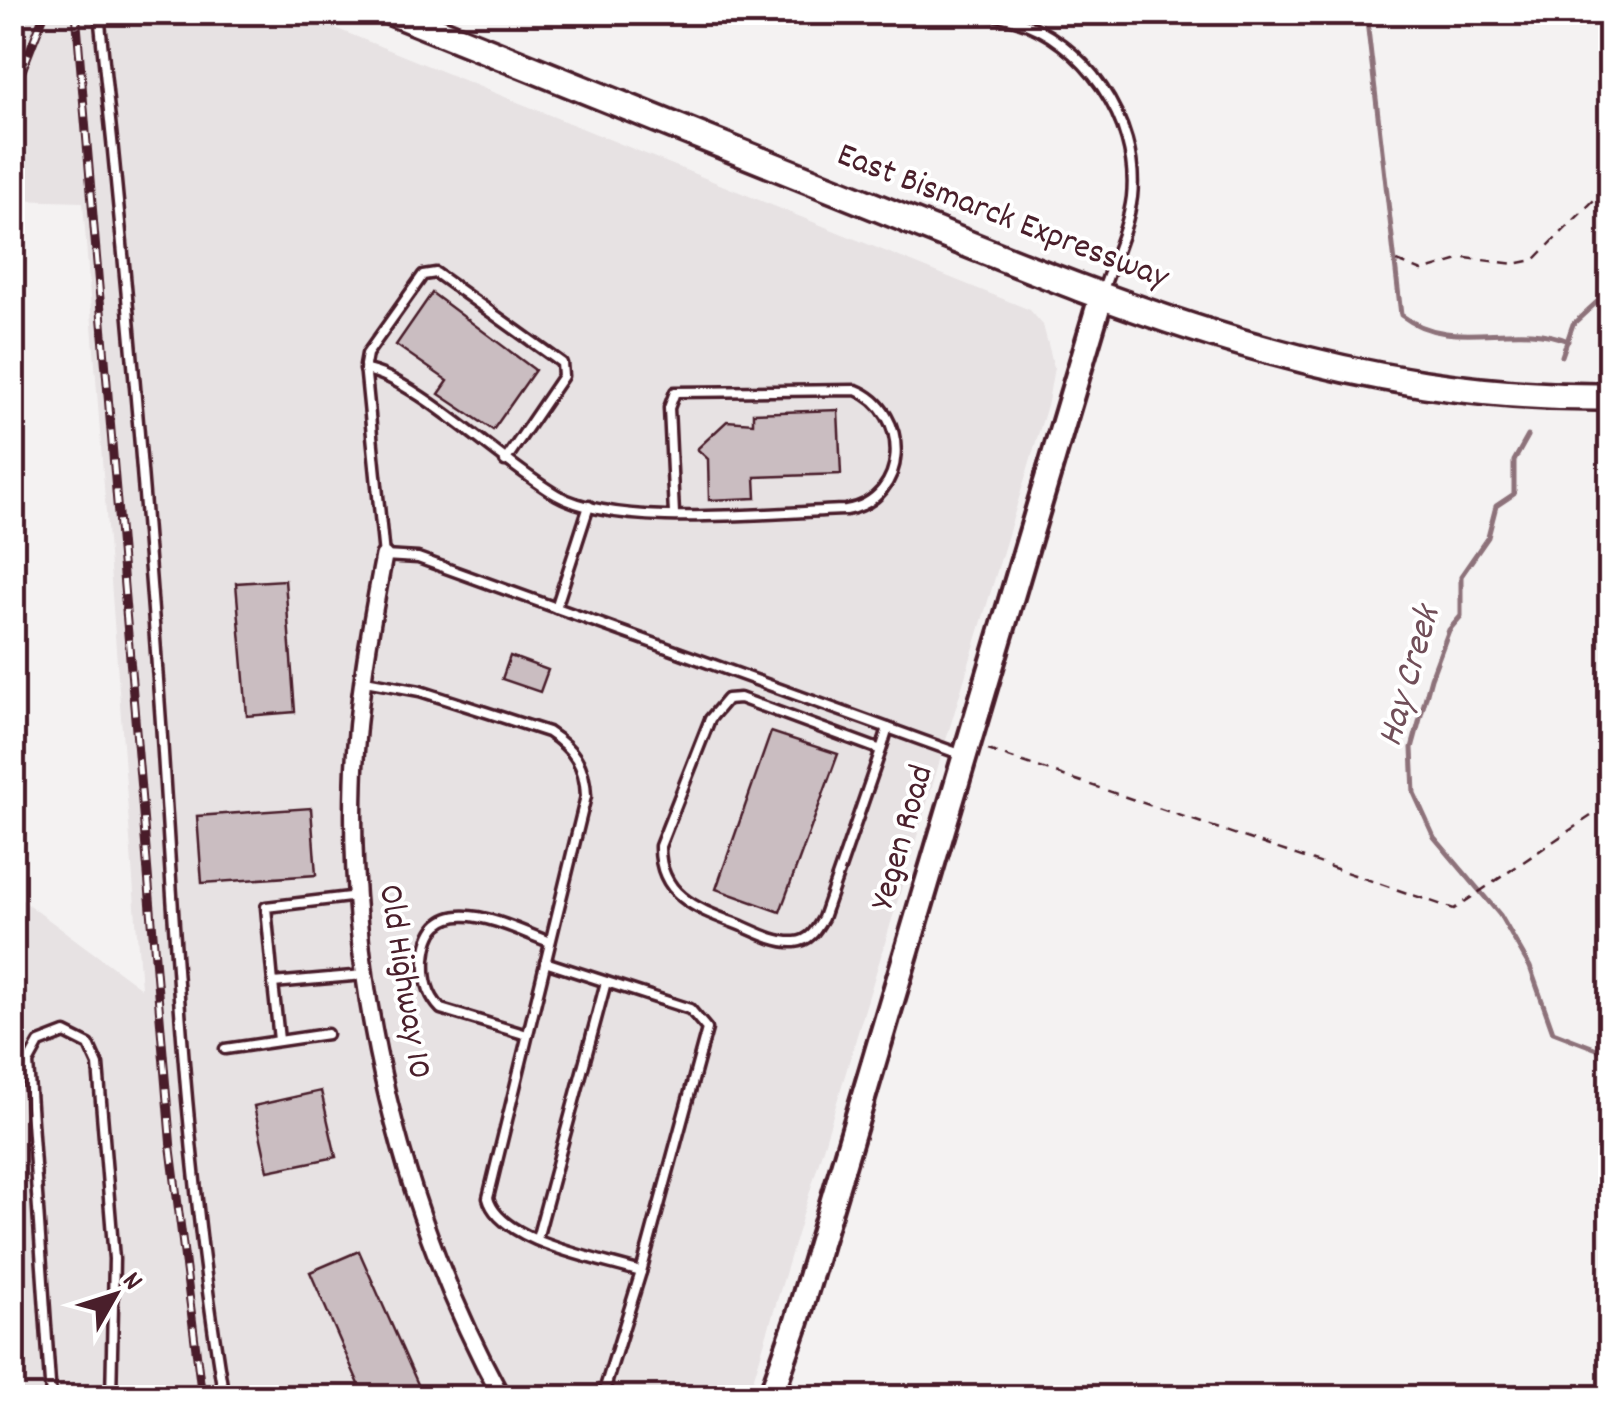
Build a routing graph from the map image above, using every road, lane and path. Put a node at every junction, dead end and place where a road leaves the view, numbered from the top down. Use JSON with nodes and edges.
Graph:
{"nodes":[{"id":1,"x":391,"y":12,"type":"edge"},
{"id":2,"x":958,"y":12,"type":"edge"},
{"id":3,"x":100,"y":23,"type":"dead end"},
{"id":4,"x":1610,"y":184,"type":"edge"},
{"id":5,"x":1397,"y":262,"type":"dead end"},
{"id":6,"x":1101,"y":297,"type":"junction"},
{"id":7,"x":364,"y":370,"type":"junction"},
{"id":8,"x":1610,"y":397,"type":"edge"},
{"id":9,"x":504,"y":461,"type":"junction"},
{"id":10,"x":589,"y":506,"type":"junction"},
{"id":11,"x":674,"y":514,"type":"junction"},
{"id":12,"x":384,"y":556,"type":"junction"},
{"id":13,"x":556,"y":608,"type":"junction"},
{"id":14,"x":365,"y":681,"type":"junction"},
{"id":15,"x":888,"y":728,"type":"junction"},
{"id":16,"x":881,"y":750,"type":"junction"},
{"id":17,"x":966,"y":750,"type":"junction"},
{"id":18,"x":1610,"y":802,"type":"edge"},
{"id":19,"x":358,"y":896,"type":"junction"},
{"id":20,"x":550,"y":942,"type":"junction"},
{"id":21,"x":544,"y":962,"type":"junction"},
{"id":22,"x":365,"y":975,"type":"junction"},
{"id":23,"x":606,"y":982,"type":"junction"},
{"id":24,"x":273,"y":984,"type":"junction"},
{"id":25,"x":327,"y":1034,"type":"dead end"},
{"id":26,"x":526,"y":1035,"type":"junction"},
{"id":27,"x":278,"y":1040,"type":"junction"},
{"id":28,"x":225,"y":1049,"type":"dead end"},
{"id":29,"x":537,"y":1239,"type":"junction"},
{"id":30,"x":641,"y":1272,"type":"junction"},
{"id":31,"x":604,"y":1391,"type":"dead end"},
{"id":32,"x":50,"y":1398,"type":"edge"},
{"id":33,"x":112,"y":1398,"type":"edge"},
{"id":34,"x":224,"y":1398,"type":"edge"},
{"id":35,"x":502,"y":1398,"type":"edge"},
{"id":36,"x":770,"y":1398,"type":"edge"}],
"edges":[{"from":1,"to":6,"type":"main road","name":"East Bismarck Expressway"},
{"from":2,"to":6,"type":"lane"},
{"from":3,"to":34,"type":"lane"},
{"from":4,"to":5,"type":"path"},
{"from":6,"to":8,"type":"main road","name":"East Bismarck Expressway"},
{"from":6,"to":17,"type":"street","name":"Yegen Road"},
{"from":7,"to":9,"type":"lane"},
{"from":7,"to":9,"type":"lane"},
{"from":7,"to":12,"type":"lane"},
{"from":9,"to":10,"type":"lane"},
{"from":10,"to":11,"type":"lane"},
{"from":10,"to":13,"type":"lane"},
{"from":11,"to":11,"type":"lane"},
{"from":12,"to":13,"type":"lane"},
{"from":12,"to":14,"type":"street","name":"Old Highway 10"},
{"from":13,"to":15,"type":"lane"},
{"from":14,"to":19,"type":"street","name":"Old Highway 10"},
{"from":14,"to":20,"type":"lane"},
{"from":15,"to":16,"type":"lane"},
{"from":15,"to":17,"type":"lane"},
{"from":16,"to":16,"type":"lane"},
{"from":17,"to":18,"type":"path"},
{"from":17,"to":36,"type":"street","name":"Yegen Road"},
{"from":19,"to":22,"type":"street","name":"Old Highway 10"},
{"from":19,"to":24,"type":"lane"},
{"from":20,"to":21,"type":"lane"},
{"from":20,"to":26,"type":"lane"},
{"from":21,"to":23,"type":"lane"},
{"from":21,"to":26,"type":"lane"},
{"from":22,"to":24,"type":"lane"},
{"from":22,"to":35,"type":"street","name":"Old Highway 10"},
{"from":23,"to":29,"type":"lane"},
{"from":23,"to":30,"type":"lane"},
{"from":24,"to":27,"type":"lane"},
{"from":25,"to":27,"type":"lane"},
{"from":26,"to":29,"type":"lane"},
{"from":27,"to":28,"type":"lane"},
{"from":29,"to":30,"type":"lane"},
{"from":30,"to":31,"type":"lane"},
{"from":32,"to":33,"type":"lane"}]}
